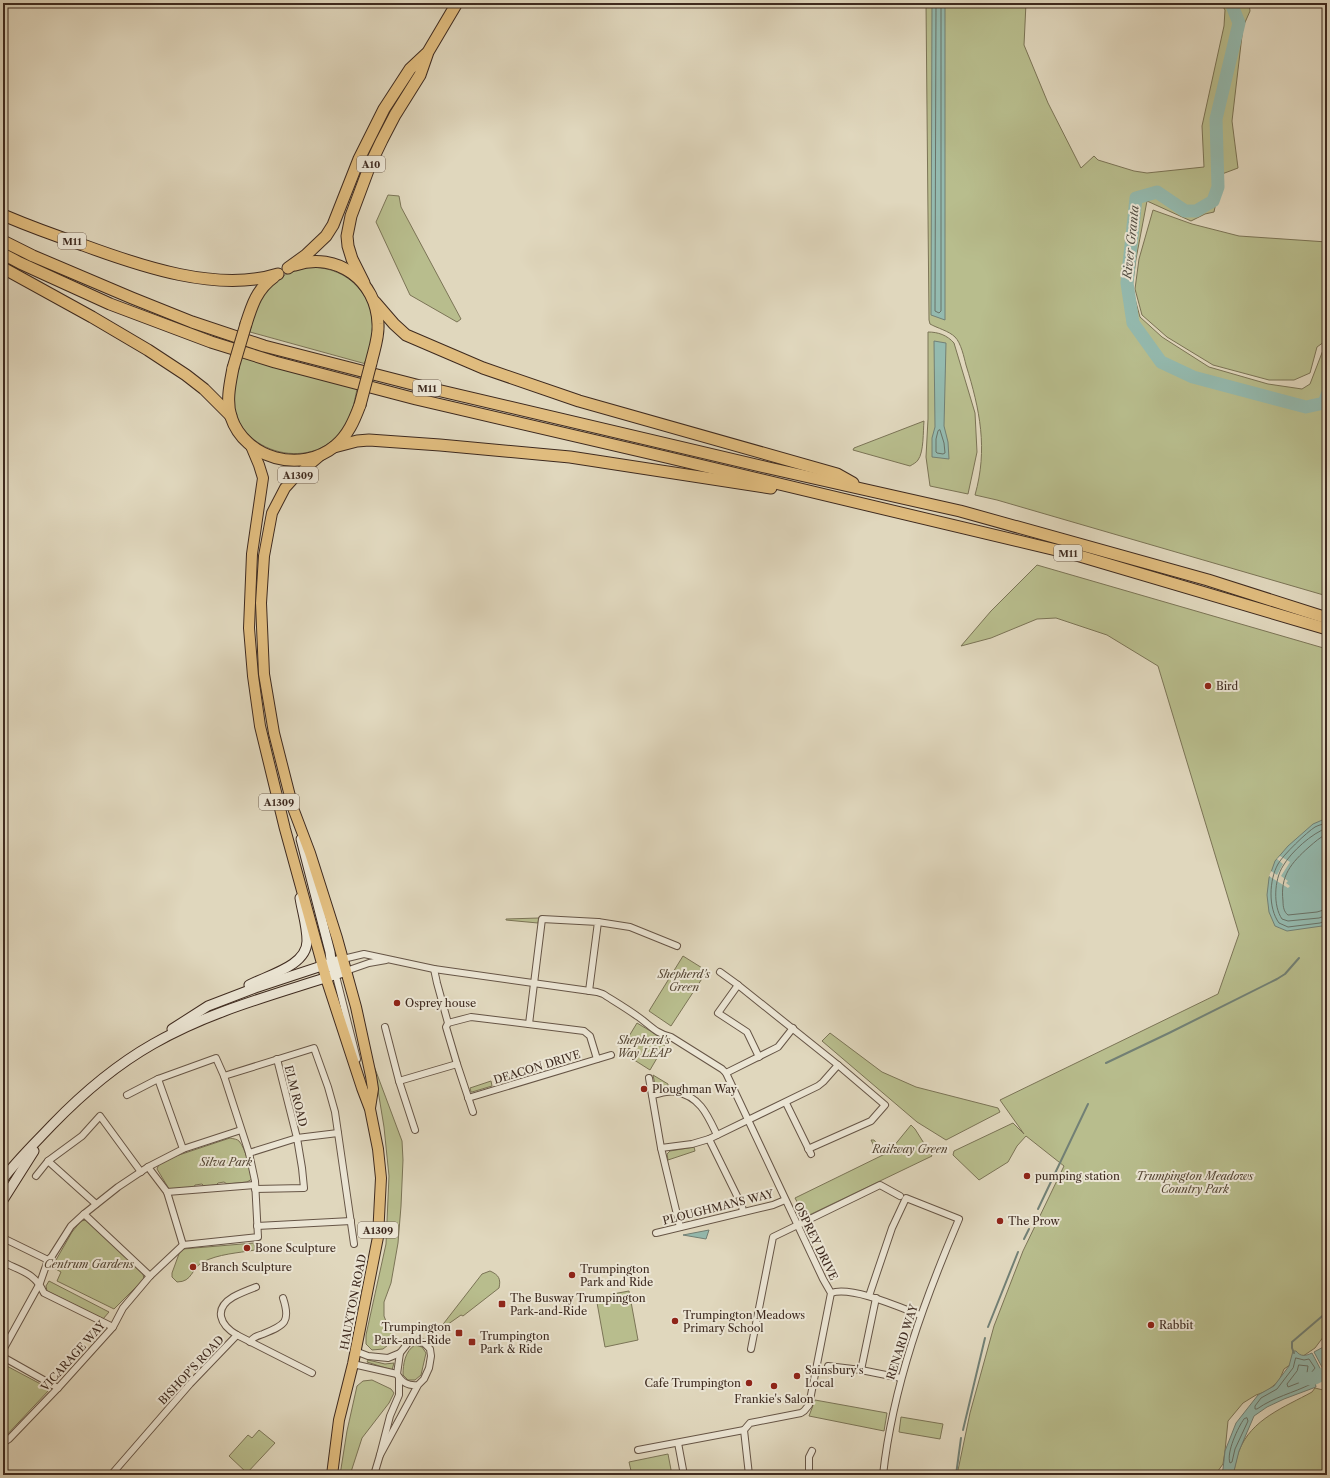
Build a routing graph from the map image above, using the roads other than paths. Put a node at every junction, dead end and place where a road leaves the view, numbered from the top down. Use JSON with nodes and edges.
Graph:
{"nodes":[{"id":1,"x":457,"y":3,"type":"edge"},
{"id":2,"x":428,"y":52,"type":"junction"},
{"id":3,"x":3,"y":215,"type":"edge"},
{"id":4,"x":3,"y":241,"type":"edge"},
{"id":5,"x":3,"y":254,"type":"edge"},
{"id":6,"x":3,"y":268,"type":"edge"},
{"id":7,"x":288,"y":268,"type":"junction"},
{"id":8,"x":278,"y":274,"type":"junction"},
{"id":9,"x":364,"y":283,"type":"junction"},
{"id":10,"x":375,"y":302,"type":"junction"},
{"id":11,"x":231,"y":416,"type":"junction"},
{"id":12,"x":251,"y":446,"type":"junction"},
{"id":13,"x":334,"y":447,"type":"junction"},
{"id":14,"x":321,"y":455,"type":"junction"},
{"id":15,"x":866,"y":489,"type":"junction"},
{"id":16,"x":805,"y":490,"type":"junction"},
{"id":17,"x":1327,"y":618,"type":"edge"},
{"id":18,"x":1327,"y":629,"type":"edge"},
{"id":19,"x":293,"y":808,"type":"junction"},
{"id":20,"x":293,"y":856,"type":"junction"},
{"id":21,"x":598,"y":922,"type":"junction"},
{"id":22,"x":677,"y":946,"type":"dead end"},
{"id":23,"x":388,"y":960,"type":"junction"},
{"id":24,"x":328,"y":964,"type":"junction"},
{"id":25,"x":343,"y":964,"type":"junction"},
{"id":26,"x":434,"y":969,"type":"junction"},
{"id":27,"x":720,"y":972,"type":"dead end"},
{"id":28,"x":326,"y":978,"type":"junction"},
{"id":29,"x":534,"y":983,"type":"junction"},
{"id":30,"x":738,"y":985,"type":"junction"},
{"id":31,"x":589,"y":990,"type":"junction"},
{"id":32,"x":208,"y":1006,"type":"junction"},
{"id":33,"x":448,"y":1023,"type":"junction"},
{"id":34,"x":528,"y":1024,"type":"junction"},
{"id":35,"x":385,"y":1027,"type":"dead end"},
{"id":36,"x":793,"y":1028,"type":"junction"},
{"id":37,"x":152,"y":1044,"type":"junction"},
{"id":38,"x":611,"y":1055,"type":"dead end"},
{"id":39,"x":759,"y":1057,"type":"junction"},
{"id":40,"x":277,"y":1059,"type":"junction"},
{"id":41,"x":597,"y":1059,"type":"junction"},
{"id":42,"x":457,"y":1064,"type":"junction"},
{"id":43,"x":838,"y":1064,"type":"junction"},
{"id":44,"x":726,"y":1073,"type":"junction"},
{"id":45,"x":224,"y":1076,"type":"junction"},
{"id":46,"x":649,"y":1078,"type":"dead end"},
{"id":47,"x":158,"y":1079,"type":"junction"},
{"id":48,"x":399,"y":1081,"type":"junction"},
{"id":49,"x":362,"y":1088,"type":"junction"},
{"id":50,"x":127,"y":1095,"type":"dead end"},
{"id":51,"x":652,"y":1095,"type":"junction"},
{"id":52,"x":468,"y":1098,"type":"junction"},
{"id":53,"x":786,"y":1103,"type":"junction"},
{"id":54,"x":370,"y":1109,"type":"junction"},
{"id":55,"x":473,"y":1112,"type":"dead end"},
{"id":56,"x":748,"y":1120,"type":"junction"},
{"id":57,"x":51,"y":1126,"type":"junction"},
{"id":58,"x":241,"y":1130,"type":"junction"},
{"id":59,"x":415,"y":1130,"type":"dead end"},
{"id":60,"x":338,"y":1133,"type":"junction"},
{"id":61,"x":717,"y":1135,"type":"junction"},
{"id":62,"x":297,"y":1138,"type":"junction"},
{"id":63,"x":709,"y":1139,"type":"junction"},
{"id":64,"x":661,"y":1148,"type":"junction"},
{"id":65,"x":183,"y":1149,"type":"junction"},
{"id":66,"x":249,"y":1153,"type":"junction"},
{"id":67,"x":48,"y":1161,"type":"junction"},
{"id":68,"x":148,"y":1167,"type":"junction"},
{"id":69,"x":141,"y":1172,"type":"junction"},
{"id":70,"x":36,"y":1176,"type":"dead end"},
{"id":71,"x":3,"y":1179,"type":"edge"},
{"id":72,"x":255,"y":1188,"type":"junction"},
{"id":73,"x":167,"y":1192,"type":"junction"},
{"id":74,"x":900,"y":1196,"type":"dead end"},
{"id":75,"x":3,"y":1200,"type":"edge"},
{"id":76,"x":785,"y":1200,"type":"junction"},
{"id":77,"x":96,"y":1204,"type":"junction"},
{"id":78,"x":743,"y":1212,"type":"junction"},
{"id":79,"x":84,"y":1214,"type":"junction"},
{"id":80,"x":351,"y":1221,"type":"junction"},
{"id":81,"x":798,"y":1225,"type":"junction"},
{"id":82,"x":257,"y":1226,"type":"junction"},
{"id":83,"x":680,"y":1227,"type":"junction"},
{"id":84,"x":656,"y":1233,"type":"dead end"},
{"id":85,"x":3,"y":1238,"type":"edge"},
{"id":86,"x":354,"y":1244,"type":"dead end"},
{"id":87,"x":183,"y":1245,"type":"junction"},
{"id":88,"x":48,"y":1260,"type":"junction"},
{"id":89,"x":3,"y":1262,"type":"edge"},
{"id":90,"x":150,"y":1276,"type":"junction"},
{"id":91,"x":40,"y":1283,"type":"junction"},
{"id":92,"x":256,"y":1287,"type":"dead end"},
{"id":93,"x":831,"y":1293,"type":"junction"},
{"id":94,"x":869,"y":1296,"type":"junction"},
{"id":95,"x":283,"y":1298,"type":"dead end"},
{"id":96,"x":876,"y":1298,"type":"junction"},
{"id":97,"x":920,"y":1315,"type":"junction"},
{"id":98,"x":113,"y":1327,"type":"junction"},
{"id":99,"x":237,"y":1335,"type":"junction"},
{"id":100,"x":250,"y":1342,"type":"junction"},
{"id":101,"x":751,"y":1349,"type":"dead end"},
{"id":102,"x":3,"y":1350,"type":"edge"},
{"id":103,"x":355,"y":1351,"type":"junction"},
{"id":104,"x":400,"y":1353,"type":"junction"},
{"id":105,"x":3,"y":1357,"type":"edge"},
{"id":106,"x":352,"y":1364,"type":"junction"},
{"id":107,"x":828,"y":1366,"type":"dead end"},
{"id":108,"x":861,"y":1370,"type":"junction"},
{"id":109,"x":312,"y":1372,"type":"dead end"},
{"id":110,"x":398,"y":1376,"type":"junction"},
{"id":111,"x":901,"y":1378,"type":"junction"},
{"id":112,"x":418,"y":1385,"type":"junction"},
{"id":113,"x":58,"y":1388,"type":"junction"},
{"id":114,"x":744,"y":1430,"type":"junction"},
{"id":115,"x":3,"y":1443,"type":"edge"},
{"id":116,"x":678,"y":1443,"type":"junction"},
{"id":117,"x":638,"y":1450,"type":"dead end"},
{"id":118,"x":812,"y":1451,"type":"dead end"},
{"id":119,"x":380,"y":1455,"type":"junction"},
{"id":120,"x":111,"y":1475,"type":"edge"},
{"id":121,"x":332,"y":1475,"type":"edge"},
{"id":122,"x":374,"y":1475,"type":"edge"},
{"id":123,"x":684,"y":1475,"type":"edge"},
{"id":124,"x":749,"y":1475,"type":"edge"},
{"id":125,"x":809,"y":1475,"type":"edge"},
{"id":126,"x":883,"y":1475,"type":"edge"}],
"edges":[{"from":1,"to":2,"type":"highway","number":"A10"},
{"from":2,"to":7,"type":"highway","number":"A10"},
{"from":2,"to":9,"type":"highway","number":"A10"},
{"from":3,"to":8,"type":"highway","number":"M11"},
{"from":4,"to":15,"type":"highway","number":"M11"},
{"from":5,"to":16,"type":"highway","number":"M11"},
{"from":6,"to":11,"type":"highway"},
{"from":7,"to":8,"type":"highway"},
{"from":7,"to":9,"type":"highway"},
{"from":8,"to":11,"type":"highway","bridge":true},
{"from":9,"to":10,"type":"highway"},
{"from":10,"to":13,"type":"highway","bridge":true},
{"from":10,"to":15,"type":"highway","number":"M11"},
{"from":11,"to":12,"type":"highway"},
{"from":12,"to":14,"type":"highway"},
{"from":12,"to":20,"type":"main road","number":"A1309"},
{"from":13,"to":14,"type":"highway"},
{"from":13,"to":16,"type":"highway","number":"M11"},
{"from":14,"to":19,"type":"main road","number":"A1309"},
{"from":15,"to":17,"type":"highway","number":"M11"},
{"from":16,"to":18,"type":"highway","number":"M11"},
{"from":19,"to":24,"type":"street"},
{"from":19,"to":25,"type":"main road","number":"A1309"},
{"from":20,"to":24,"type":"main road","number":"A1309"},
{"from":20,"to":32,"type":"street"},
{"from":21,"to":22,"type":"street"},
{"from":21,"to":29,"type":"street"},
{"from":21,"to":31,"type":"street"},
{"from":23,"to":25,"type":"street"},
{"from":23,"to":25,"type":"street","name":"OSPREY DRIVE"},
{"from":23,"to":26,"type":"street","name":"OSPREY DRIVE"},
{"from":24,"to":25,"type":"street"},
{"from":24,"to":28,"type":"main road","number":"A1309"},
{"from":24,"to":32,"type":"street"},
{"from":25,"to":28,"type":"street"},
{"from":25,"to":49,"type":"street"},
{"from":25,"to":54,"type":"main road","number":"A1309"},
{"from":26,"to":29,"type":"street","name":"OSPREY DRIVE"},
{"from":26,"to":33,"type":"street"},
{"from":27,"to":30,"type":"street"},
{"from":28,"to":37,"type":"street"},
{"from":28,"to":49,"type":"main road","number":"A1309"},
{"from":29,"to":31,"type":"street","name":"OSPREY DRIVE"},
{"from":29,"to":34,"type":"street"},
{"from":30,"to":36,"type":"street"},
{"from":30,"to":39,"type":"street"},
{"from":31,"to":44,"type":"street","name":"OSPREY DRIVE"},
{"from":32,"to":37,"type":"street"},
{"from":33,"to":34,"type":"street"},
{"from":33,"to":42,"type":"street"},
{"from":34,"to":41,"type":"street"},
{"from":35,"to":48,"type":"street"},
{"from":36,"to":39,"type":"street"},
{"from":36,"to":43,"type":"street"},
{"from":37,"to":57,"type":"street"},
{"from":38,"to":41,"type":"street","name":"DEACON DRIVE"},
{"from":39,"to":44,"type":"street"},
{"from":40,"to":45,"type":"street"},
{"from":40,"to":60,"type":"street"},
{"from":40,"to":62,"type":"street","name":"ELM ROAD"},
{"from":41,"to":52,"type":"street","name":"DEACON DRIVE"},
{"from":42,"to":48,"type":"street"},
{"from":42,"to":52,"type":"street"},
{"from":43,"to":53,"type":"street"},
{"from":43,"to":53,"type":"street"},
{"from":44,"to":56,"type":"street","name":"OSPREY DRIVE"},
{"from":45,"to":47,"type":"street"},
{"from":45,"to":58,"type":"street"},
{"from":46,"to":51,"type":"street"},
{"from":47,"to":50,"type":"street"},
{"from":47,"to":65,"type":"street"},
{"from":48,"to":59,"type":"street"},
{"from":49,"to":54,"type":"main road","number":"A1309"},
{"from":51,"to":61,"type":"street"},
{"from":51,"to":64,"type":"street"},
{"from":52,"to":55,"type":"street"},
{"from":53,"to":56,"type":"street"},
{"from":54,"to":103,"type":"main road","name":"HAUXTON ROAD","number":"A1309"},
{"from":56,"to":61,"type":"street"},
{"from":56,"to":76,"type":"street","name":"OSPREY DRIVE"},
{"from":57,"to":71,"type":"street"},
{"from":57,"to":75,"type":"street"},
{"from":58,"to":65,"type":"street"},
{"from":58,"to":66,"type":"street"},
{"from":60,"to":62,"type":"street","name":"ELM ROAD"},
{"from":60,"to":80,"type":"street"},
{"from":61,"to":63,"type":"street"},
{"from":62,"to":66,"type":"street","name":"ELM ROAD"},
{"from":62,"to":72,"type":"street"},
{"from":63,"to":64,"type":"street"},
{"from":63,"to":78,"type":"street"},
{"from":64,"to":83,"type":"street"},
{"from":65,"to":68,"type":"street"},
{"from":66,"to":72,"type":"street"},
{"from":67,"to":69,"type":"street"},
{"from":67,"to":70,"type":"street"},
{"from":67,"to":77,"type":"street"},
{"from":68,"to":69,"type":"street"},
{"from":68,"to":73,"type":"street"},
{"from":69,"to":77,"type":"street"},
{"from":72,"to":73,"type":"street"},
{"from":72,"to":82,"type":"street"},
{"from":73,"to":87,"type":"street"},
{"from":74,"to":81,"type":"street"},
{"from":76,"to":78,"type":"street","name":"PLOUGHMANS WAY"},
{"from":76,"to":81,"type":"street","name":"OSPREY DRIVE"},
{"from":77,"to":79,"type":"street"},
{"from":78,"to":83,"type":"street","name":"PLOUGHMANS WAY"},
{"from":79,"to":88,"type":"street"},
{"from":79,"to":90,"type":"street"},
{"from":80,"to":82,"type":"street"},
{"from":80,"to":86,"type":"street"},
{"from":81,"to":93,"type":"street","name":"OSPREY DRIVE"},
{"from":81,"to":101,"type":"street"},
{"from":82,"to":87,"type":"street"},
{"from":83,"to":84,"type":"street","name":"PLOUGHMANS WAY"},
{"from":85,"to":88,"type":"street"},
{"from":87,"to":90,"type":"street","name":"VICARAGE WAY"},
{"from":88,"to":91,"type":"street"},
{"from":89,"to":91,"type":"street"},
{"from":90,"to":98,"type":"street","name":"VICARAGE WAY"},
{"from":91,"to":98,"type":"street"},
{"from":91,"to":102,"type":"street"},
{"from":92,"to":99,"type":"street","name":"BISHOP'S ROAD"},
{"from":93,"to":94,"type":"street"},
{"from":93,"to":114,"type":"street","name":"OSPREY DRIVE"},
{"from":94,"to":96,"type":"street"},
{"from":94,"to":97,"type":"street","name":"RENARD WAY"},
{"from":95,"to":100,"type":"street"},
{"from":96,"to":97,"type":"street"},
{"from":96,"to":108,"type":"street"},
{"from":97,"to":111,"type":"street","name":"RENARD WAY"},
{"from":98,"to":113,"type":"street","name":"VICARAGE WAY"},
{"from":99,"to":100,"type":"street"},
{"from":99,"to":120,"type":"street","name":"BISHOP'S ROAD"},
{"from":100,"to":109,"type":"street"},
{"from":103,"to":104,"type":"street"},
{"from":103,"to":106,"type":"main road","name":"HAUXTON ROAD","number":"A1309"},
{"from":104,"to":110,"type":"street"},
{"from":104,"to":112,"type":"street"},
{"from":105,"to":113,"type":"street"},
{"from":106,"to":110,"type":"street"},
{"from":106,"to":121,"type":"main road","name":"HAUXTON ROAD","number":"A1309"},
{"from":107,"to":108,"type":"street"},
{"from":108,"to":111,"type":"street"},
{"from":110,"to":112,"type":"street"},
{"from":110,"to":119,"type":"street"},
{"from":111,"to":126,"type":"street","name":"RENARD WAY"},
{"from":112,"to":119,"type":"street"},
{"from":113,"to":115,"type":"street","name":"VICARAGE WAY"},
{"from":114,"to":116,"type":"street","name":"OSPREY DRIVE"},
{"from":114,"to":124,"type":"street"},
{"from":116,"to":117,"type":"street","name":"OSPREY DRIVE"},
{"from":116,"to":123,"type":"street"},
{"from":118,"to":125,"type":"street"},
{"from":119,"to":122,"type":"street"}]}
